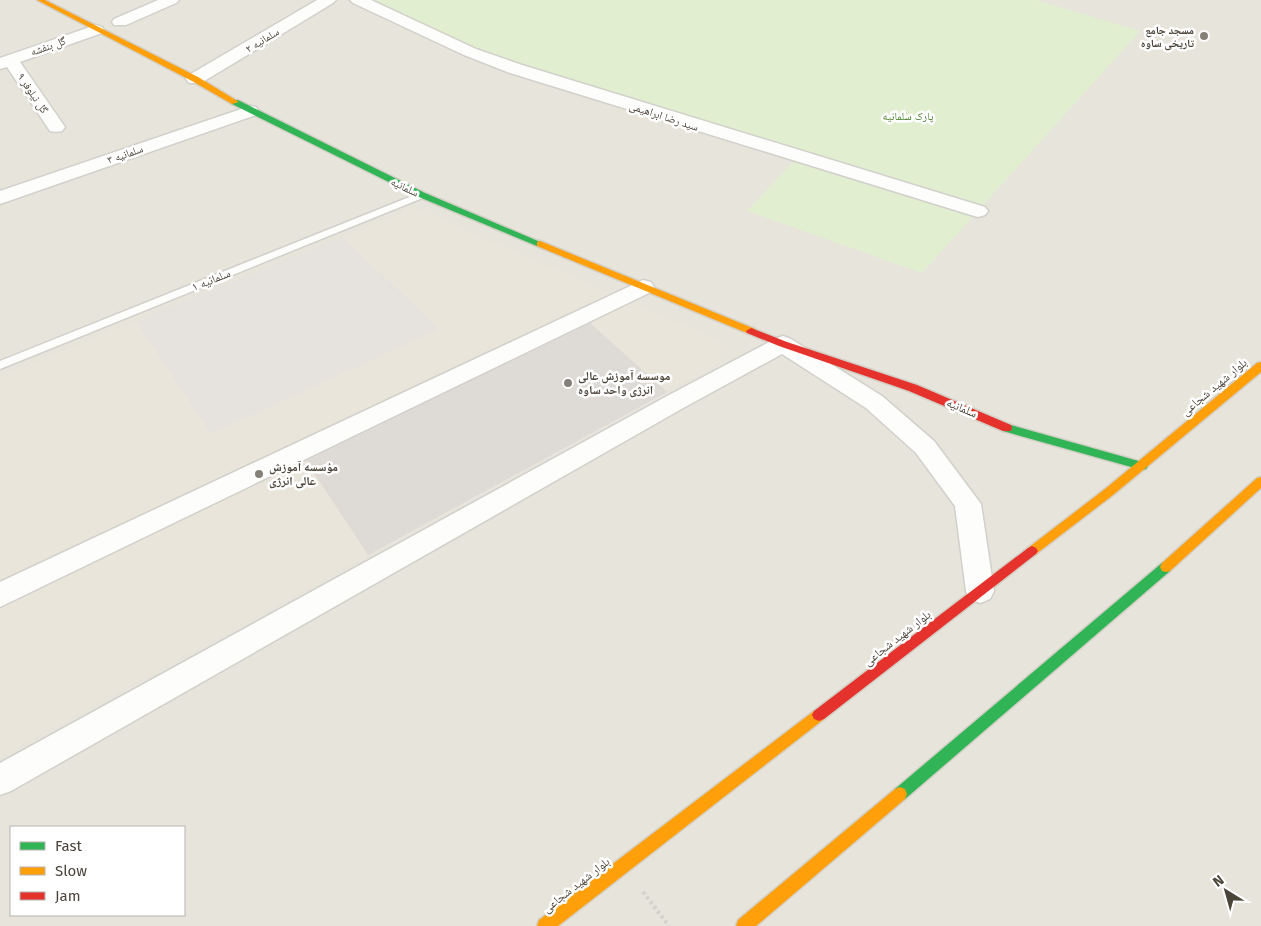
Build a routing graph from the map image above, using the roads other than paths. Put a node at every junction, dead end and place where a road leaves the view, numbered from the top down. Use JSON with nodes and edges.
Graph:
{"nodes":[{"id":1,"x":40,"y":0,"type":"edge"},
{"id":2,"x":171,"y":0,"type":"edge"},
{"id":3,"x":328,"y":0,"type":"edge"},
{"id":4,"x":358,"y":0,"type":"edge"},
{"id":5,"x":120,"y":22,"type":"dead end"},
{"id":6,"x":96,"y":30,"type":"junction"},
{"id":7,"x":5,"y":62,"type":"edge"},
{"id":8,"x":195,"y":79,"type":"junction"},
{"id":9,"x":250,"y":111,"type":"junction"},
{"id":10,"x":56,"y":127,"type":"dead end"},
{"id":11,"x":422,"y":195,"type":"junction"},
{"id":12,"x":0,"y":198,"type":"edge"},
{"id":13,"x":978,"y":211,"type":"dead end"},
{"id":14,"x":643,"y":287,"type":"junction"},
{"id":15,"x":783,"y":344,"type":"junction"},
{"id":16,"x":0,"y":365,"type":"edge"},
{"id":17,"x":1261,"y":366,"type":"edge"},
{"id":18,"x":1142,"y":466,"type":"junction"},
{"id":19,"x":1261,"y":481,"type":"edge"},
{"id":20,"x":980,"y":591,"type":"junction"},
{"id":21,"x":0,"y":595,"type":"edge"},
{"id":22,"x":0,"y":780,"type":"edge"},
{"id":23,"x":545,"y":926,"type":"edge"},
{"id":24,"x":744,"y":926,"type":"edge"}],
"edges":[{"from":1,"to":6,"type":"street","name":"سلمانیه"},
{"from":2,"to":5,"type":"street"},
{"from":3,"to":8,"type":"street","name":"سلمانیه ۲"},
{"from":4,"to":13,"type":"street","name":"سید رضا ابراهیمی"},
{"from":6,"to":7,"type":"street","name":"گل بنفشه"},
{"from":6,"to":8,"type":"street","name":"سلمانیه"},
{"from":7,"to":10,"type":"street","name":"گل نیلوفر ۹"},
{"from":8,"to":9,"type":"street","name":"سلمانیه"},
{"from":9,"to":11,"type":"street","name":"سلمانیه"},
{"from":9,"to":12,"type":"street","name":"سلمانیه ۳"},
{"from":11,"to":14,"type":"street","name":"سلمانیه"},
{"from":11,"to":16,"type":"lane","name":"سلمانیه ۱"},
{"from":14,"to":15,"type":"street","name":"سلمانیه"},
{"from":14,"to":21,"type":"street"},
{"from":15,"to":18,"type":"street","name":"سلمانیه"},
{"from":15,"to":20,"type":"street","name":"سلمانیه"},
{"from":15,"to":22,"type":"street"},
{"from":17,"to":18,"type":"street","name":"بلوار شهید شجاعی"},
{"from":18,"to":20,"type":"street","name":"بلوار شهید شجاعی"},
{"from":19,"to":24,"type":"street"},
{"from":20,"to":23,"type":"street","name":"بلوار شهید شجاعی"}]}
